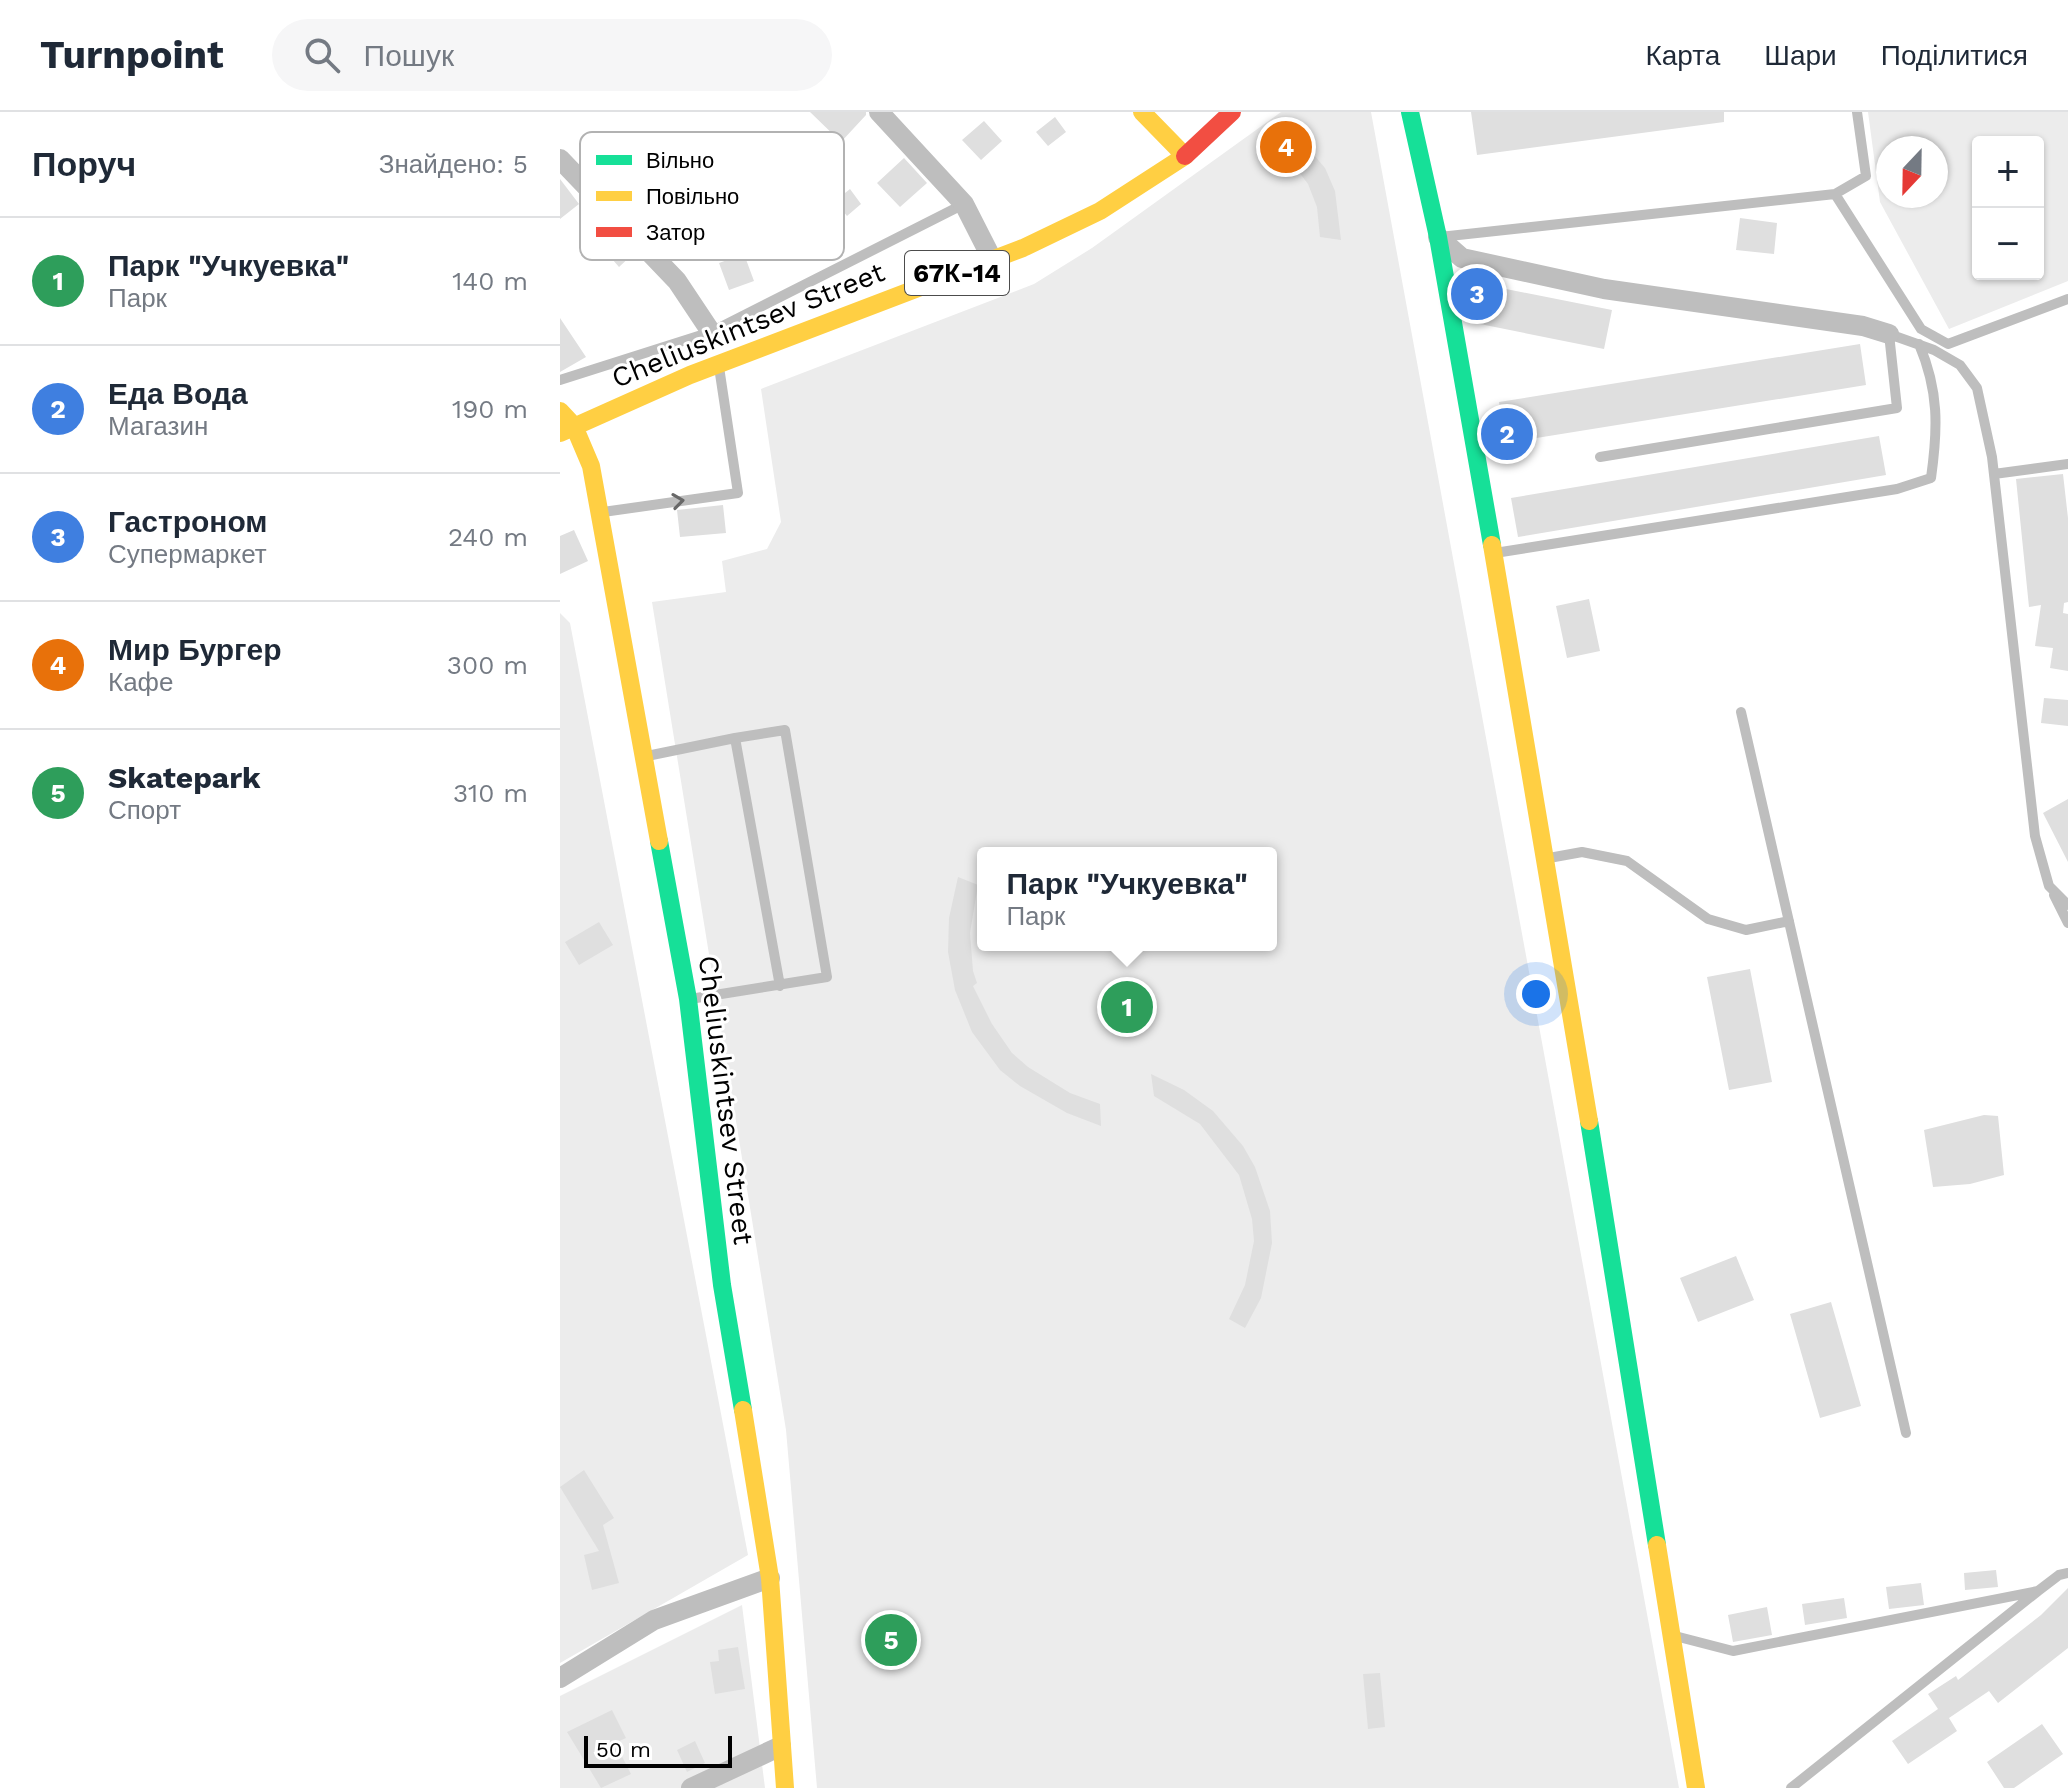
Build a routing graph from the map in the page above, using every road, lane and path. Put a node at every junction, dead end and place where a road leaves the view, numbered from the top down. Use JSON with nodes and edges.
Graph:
{"nodes":[{"id":1,"x":879,"y":112,"type":"edge"},
{"id":2,"x":1142,"y":112,"type":"edge"},
{"id":3,"x":1232,"y":112,"type":"edge"},
{"id":4,"x":1410,"y":112,"type":"edge"},
{"id":5,"x":1857,"y":112,"type":"edge"},
{"id":6,"x":1185,"y":156,"type":"junction"},
{"id":7,"x":560,"y":159,"type":"edge"},
{"id":8,"x":580,"y":180,"type":"edge"},
{"id":9,"x":1835,"y":194,"type":"junction"},
{"id":10,"x":964,"y":204,"type":"junction"},
{"id":11,"x":1438,"y":237,"type":"junction"},
{"id":12,"x":992,"y":259,"type":"junction"},
{"id":13,"x":657,"y":260,"type":"edge"},
{"id":14,"x":2068,"y":299,"type":"edge"},
{"id":15,"x":711,"y":332,"type":"junction"},
{"id":16,"x":1889,"y":334,"type":"junction"},
{"id":17,"x":1919,"y":344,"type":"junction"},
{"id":18,"x":718,"y":363,"type":"junction"},
{"id":19,"x":560,"y":380,"type":"edge"},
{"id":20,"x":560,"y":411,"type":"edge"},
{"id":21,"x":567,"y":429,"type":"edge"},
{"id":22,"x":1600,"y":457,"type":"dead end"},
{"id":23,"x":2068,"y":464,"type":"edge"},
{"id":24,"x":1994,"y":474,"type":"junction"},
{"id":25,"x":601,"y":512,"type":"junction"},
{"id":26,"x":1494,"y":553,"type":"junction"},
{"id":27,"x":1741,"y":712,"type":"dead end"},
{"id":28,"x":735,"y":738,"type":"junction"},
{"id":29,"x":643,"y":757,"type":"junction"},
{"id":30,"x":1547,"y":858,"type":"junction"},
{"id":31,"x":2049,"y":886,"type":"junction"},
{"id":32,"x":2068,"y":905,"type":"edge"},
{"id":33,"x":1789,"y":921,"type":"junction"},
{"id":34,"x":2068,"y":923,"type":"edge"},
{"id":35,"x":780,"y":986,"type":"junction"},
{"id":36,"x":688,"y":999,"type":"junction"},
{"id":37,"x":1906,"y":1433,"type":"dead end"},
{"id":38,"x":2068,"y":1573,"type":"edge"},
{"id":39,"x":770,"y":1578,"type":"junction"},
{"id":40,"x":2038,"y":1591,"type":"junction"},
{"id":41,"x":1670,"y":1635,"type":"junction"},
{"id":42,"x":562,"y":1674,"type":"edge"},
{"id":43,"x":781,"y":1746,"type":"junction"},
{"id":44,"x":691,"y":1788,"type":"edge"},
{"id":45,"x":785,"y":1788,"type":"edge"},
{"id":46,"x":1696,"y":1788,"type":"edge"},
{"id":47,"x":1791,"y":1788,"type":"edge"}],
"edges":[{"from":1,"to":10,"type":"street"},
{"from":2,"to":6,"type":"street"},
{"from":3,"to":6,"type":"street","name":"Cheliuskintsev Street","number":"67К-14"},
{"from":4,"to":11,"type":"street"},
{"from":5,"to":9,"type":"lane"},
{"from":6,"to":12,"type":"street","name":"Cheliuskintsev Street","number":"67К-14"},
{"from":7,"to":8,"type":"street"},
{"from":9,"to":11,"type":"lane"},
{"from":9,"to":14,"type":"lane"},
{"from":10,"to":12,"type":"street"},
{"from":10,"to":15,"type":"lane"},
{"from":11,"to":16,"type":"street"},
{"from":11,"to":26,"type":"street"},
{"from":12,"to":18,"type":"street","name":"Cheliuskintsev Street","number":"67К-14"},
{"from":13,"to":15,"type":"street"},
{"from":15,"to":19,"type":"lane"},
{"from":16,"to":17,"type":"lane"},
{"from":16,"to":22,"type":"lane"},
{"from":17,"to":24,"type":"lane"},
{"from":17,"to":26,"type":"lane"},
{"from":18,"to":21,"type":"street","name":"Cheliuskintsev Street","number":"67К-14"},
{"from":25,"to":18,"type":"lane","one_way":true},
{"from":20,"to":21,"type":"street"},
{"from":21,"to":25,"type":"street","name":"Cheliuskintsev Street"},
{"from":23,"to":24,"type":"lane"},
{"from":24,"to":31,"type":"lane"},
{"from":25,"to":29,"type":"street","name":"Cheliuskintsev Street"},
{"from":26,"to":30,"type":"street"},
{"from":27,"to":33,"type":"lane"},
{"from":28,"to":29,"type":"lane"},
{"from":28,"to":35,"type":"lane"},
{"from":28,"to":35,"type":"lane"},
{"from":29,"to":36,"type":"street","name":"Cheliuskintsev Street"},
{"from":30,"to":33,"type":"lane"},
{"from":30,"to":41,"type":"street"},
{"from":31,"to":32,"type":"lane"},
{"from":31,"to":34,"type":"lane"},
{"from":33,"to":37,"type":"lane"},
{"from":35,"to":36,"type":"lane"},
{"from":36,"to":39,"type":"street","name":"Cheliuskintsev Street"},
{"from":38,"to":40,"type":"lane"},
{"from":39,"to":42,"type":"street"},
{"from":39,"to":43,"type":"street","name":"Cheliuskintsev Street"},
{"from":40,"to":41,"type":"lane"},
{"from":40,"to":47,"type":"lane"},
{"from":41,"to":46,"type":"street"},
{"from":43,"to":44,"type":"street"},
{"from":43,"to":45,"type":"street","name":"Cheliuskintsev Street"}]}
